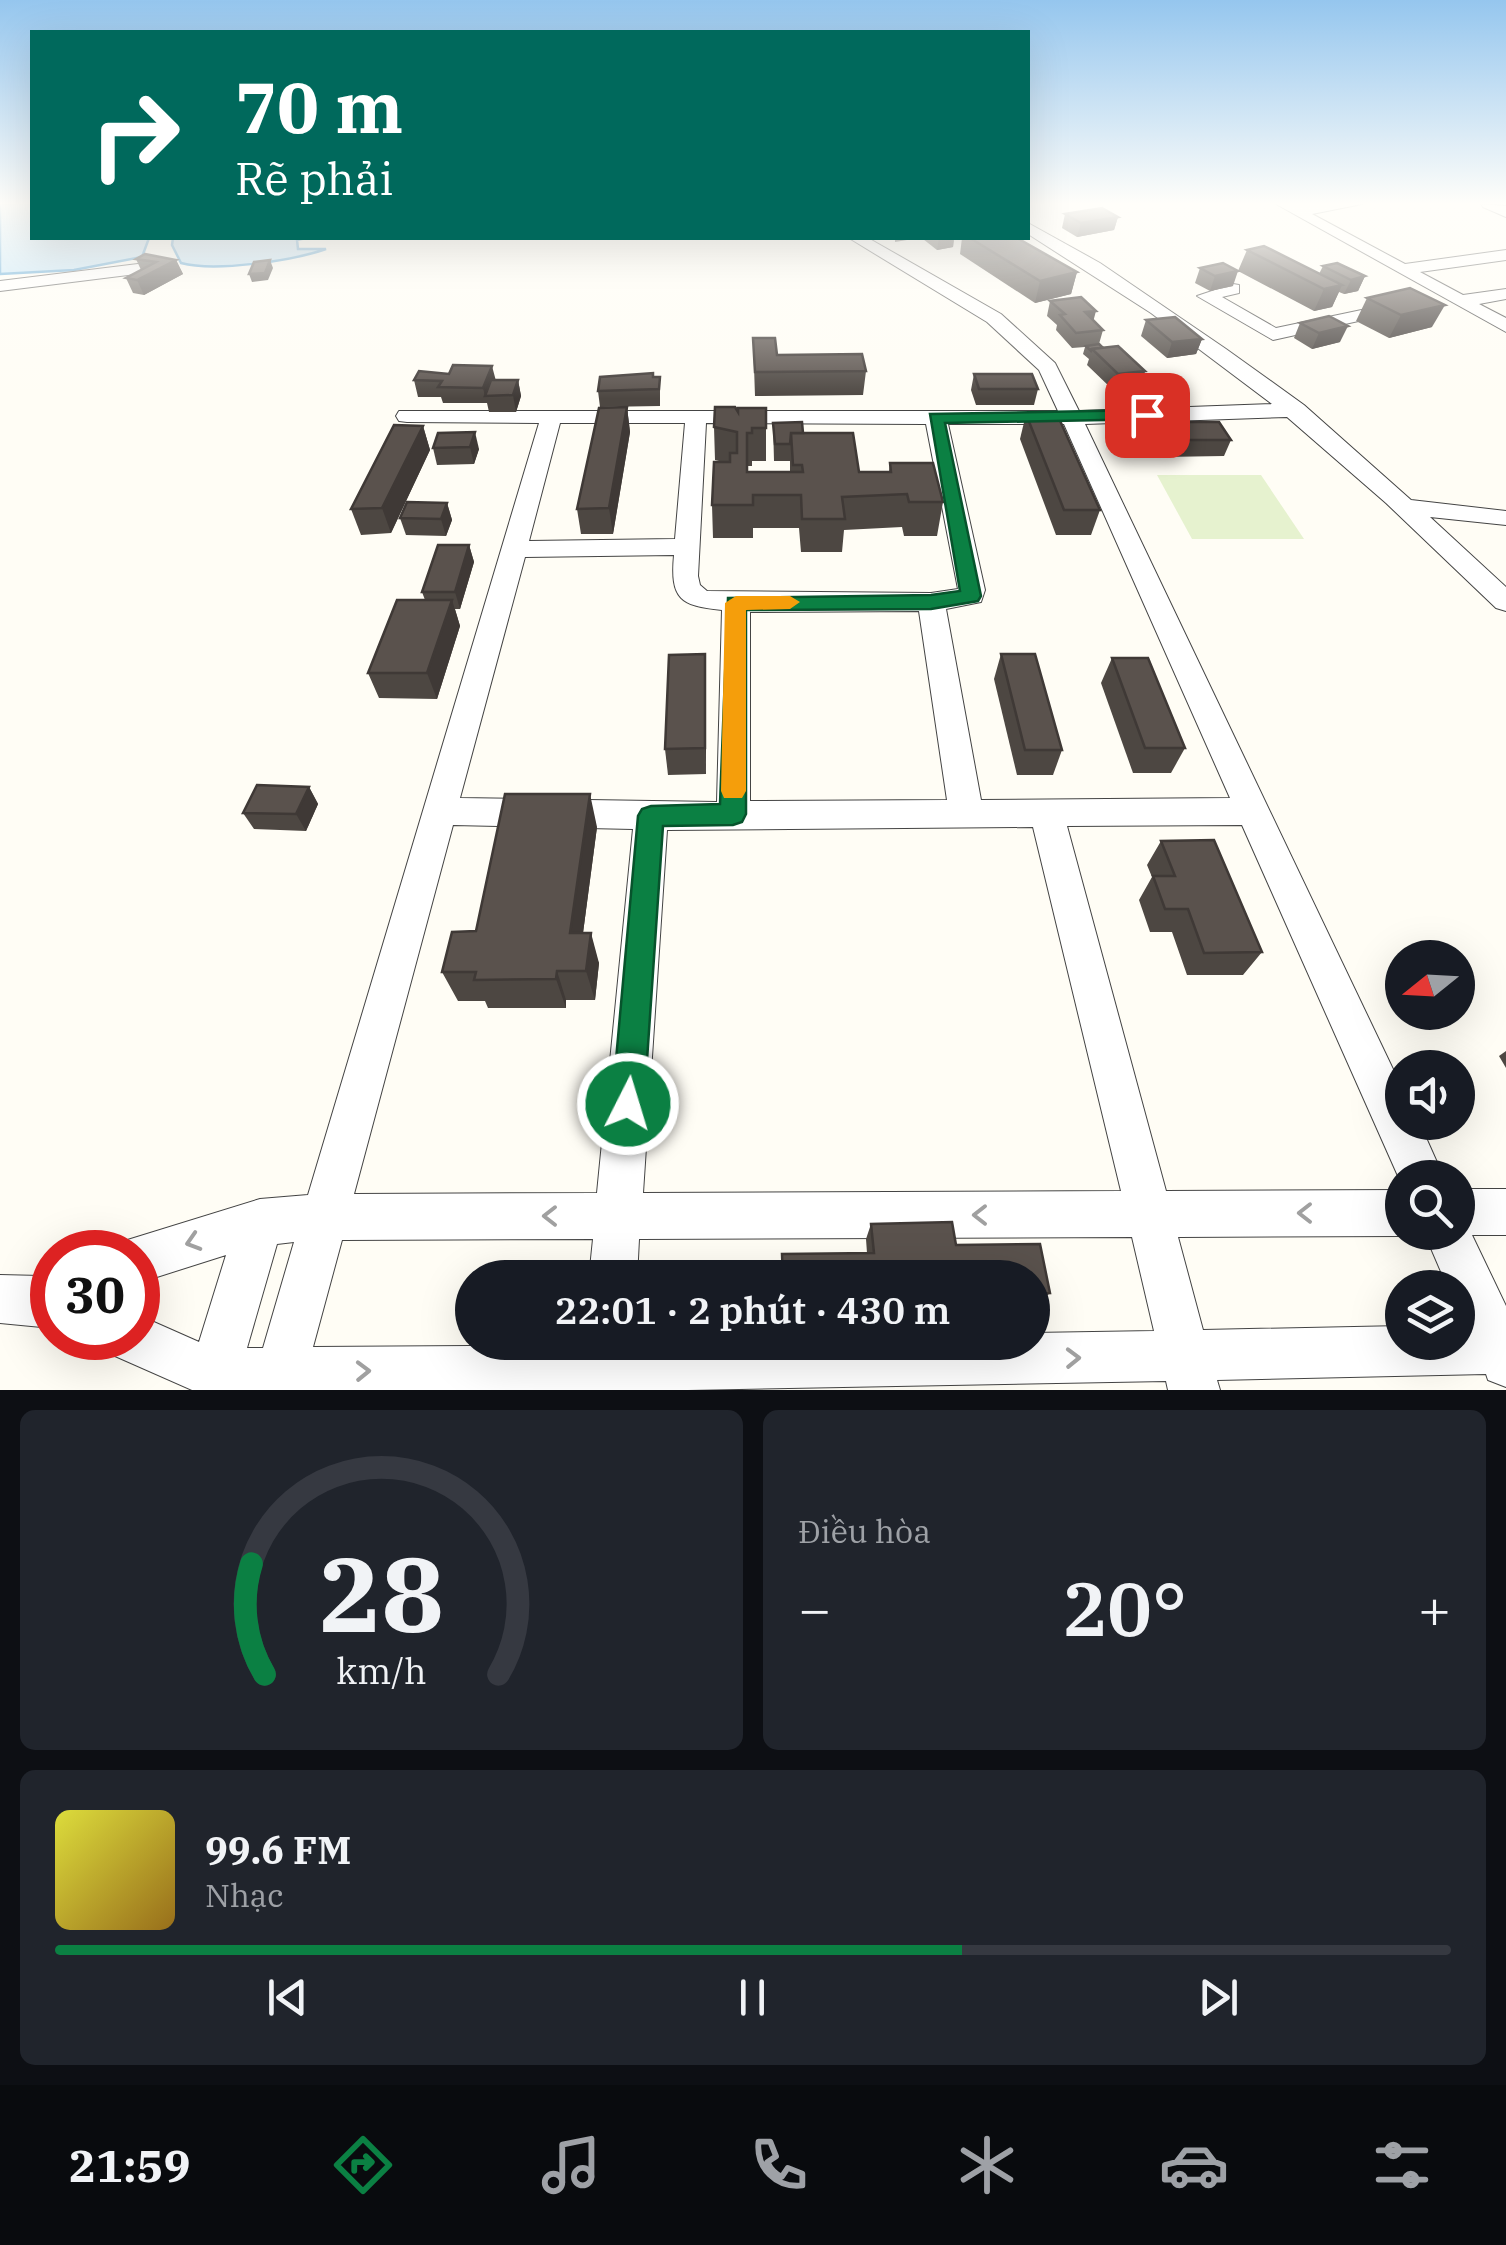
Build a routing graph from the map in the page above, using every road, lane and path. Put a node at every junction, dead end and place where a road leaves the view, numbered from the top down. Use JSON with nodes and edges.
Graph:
{"nodes":[{"id":1,"x":139,"y":269,"type":"edge"},
{"id":2,"x":910,"y":269,"type":"edge"},
{"id":3,"x":1093,"y":269,"type":"edge"},
{"id":4,"x":1403,"y":269,"type":"edge"},
{"id":5,"x":0,"y":286,"type":"edge"},
{"id":6,"x":1234,"y":289,"type":"dead end"},
{"id":7,"x":1506,"y":294,"type":"edge"},
{"id":8,"x":1461,"y":301,"type":"junction"},
{"id":9,"x":1390,"y":309,"type":"edge"},
{"id":10,"x":1236,"y":315,"type":"junction"},
{"id":11,"x":1184,"y":326,"type":"junction"},
{"id":12,"x":1506,"y":326,"type":"edge"},
{"id":13,"x":1296,"y":410,"type":"junction"},
{"id":14,"x":407,"y":416,"type":"dead end"},
{"id":15,"x":551,"y":418,"type":"junction"},
{"id":16,"x":696,"y":418,"type":"junction"},
{"id":17,"x":936,"y":418,"type":"junction"},
{"id":18,"x":1072,"y":418,"type":"junction"},
{"id":19,"x":1409,"y":507,"type":"junction"},
{"id":20,"x":1506,"y":518,"type":"edge"},
{"id":21,"x":687,"y":548,"type":"junction"},
{"id":22,"x":514,"y":549,"type":"junction"},
{"id":23,"x":931,"y":602,"type":"junction"},
{"id":24,"x":1506,"y":602,"type":"edge"},
{"id":25,"x":736,"y":603,"type":"junction"},
{"id":26,"x":1046,"y":810,"type":"junction"},
{"id":27,"x":441,"y":811,"type":"junction"},
{"id":28,"x":1255,"y":811,"type":"junction"},
{"id":29,"x":966,"y":812,"type":"junction"},
{"id":30,"x":733,"y":814,"type":"junction"},
{"id":31,"x":651,"y":816,"type":"junction"},
{"id":32,"x":1414,"y":1160,"type":"edge"},
{"id":33,"x":1385,"y":1212,"type":"edge"},
{"id":34,"x":1475,"y":1212,"type":"edge"},
{"id":35,"x":1506,"y":1212,"type":"edge"},
{"id":36,"x":1148,"y":1214,"type":"junction"},
{"id":37,"x":619,"y":1216,"type":"junction"},
{"id":38,"x":328,"y":1217,"type":"junction"},
{"id":39,"x":260,"y":1222,"type":"junction"},
{"id":40,"x":1455,"y":1250,"type":"edge"},
{"id":41,"x":160,"y":1252,"type":"edge"},
{"id":42,"x":615,"y":1260,"type":"edge"},
{"id":43,"x":160,"y":1350,"type":"edge"},
{"id":44,"x":1504,"y":1353,"type":"edge"},
{"id":45,"x":605,"y":1366,"type":"edge"},
{"id":46,"x":1190,"y":1373,"type":"edge"},
{"id":47,"x":214,"y":1374,"type":"junction"},
{"id":48,"x":279,"y":1381,"type":"edge"}],
"edges":[{"from":1,"to":5,"type":"street"},
{"from":2,"to":18,"type":"street"},
{"from":3,"to":11,"type":"street"},
{"from":4,"to":8,"type":"street"},
{"from":6,"to":10,"type":"street"},
{"from":7,"to":8,"type":"street"},
{"from":8,"to":12,"type":"street"},
{"from":9,"to":10,"type":"street"},
{"from":10,"to":11,"type":"street"},
{"from":11,"to":13,"type":"street"},
{"from":13,"to":18,"type":"street"},
{"from":13,"to":19,"type":"street"},
{"from":14,"to":15,"type":"street"},
{"from":15,"to":16,"type":"street"},
{"from":15,"to":22,"type":"street"},
{"from":16,"to":17,"type":"street"},
{"from":16,"to":21,"type":"street"},
{"from":17,"to":18,"type":"street"},
{"from":17,"to":23,"type":"street"},
{"from":18,"to":28,"type":"street"},
{"from":19,"to":20,"type":"street"},
{"from":19,"to":24,"type":"street"},
{"from":21,"to":22,"type":"street"},
{"from":21,"to":25,"type":"street"},
{"from":22,"to":27,"type":"street"},
{"from":23,"to":25,"type":"street"},
{"from":23,"to":29,"type":"street"},
{"from":25,"to":30,"type":"street"},
{"from":26,"to":28,"type":"street"},
{"from":26,"to":29,"type":"street"},
{"from":26,"to":36,"type":"street"},
{"from":27,"to":31,"type":"street"},
{"from":27,"to":38,"type":"street"},
{"from":28,"to":32,"type":"street"},
{"from":29,"to":30,"type":"street"},
{"from":30,"to":31,"type":"street"},
{"from":31,"to":37,"type":"street"},
{"from":33,"to":36,"type":"street","one_way":true},
{"from":34,"to":35,"type":"street"},
{"from":36,"to":37,"type":"street","one_way":true},
{"from":36,"to":46,"type":"street"},
{"from":37,"to":38,"type":"street","one_way":true},
{"from":37,"to":42,"type":"street"},
{"from":38,"to":39,"type":"street"},
{"from":38,"to":48,"type":"street"},
{"from":39,"to":41,"type":"street","one_way":true},
{"from":39,"to":47,"type":"street"},
{"from":40,"to":44,"type":"street"},
{"from":43,"to":47,"type":"street"},
{"from":44,"to":46,"type":"street"},
{"from":45,"to":46,"type":"street","one_way":true},
{"from":48,"to":45,"type":"street","one_way":true},
{"from":47,"to":48,"type":"street"}]}
